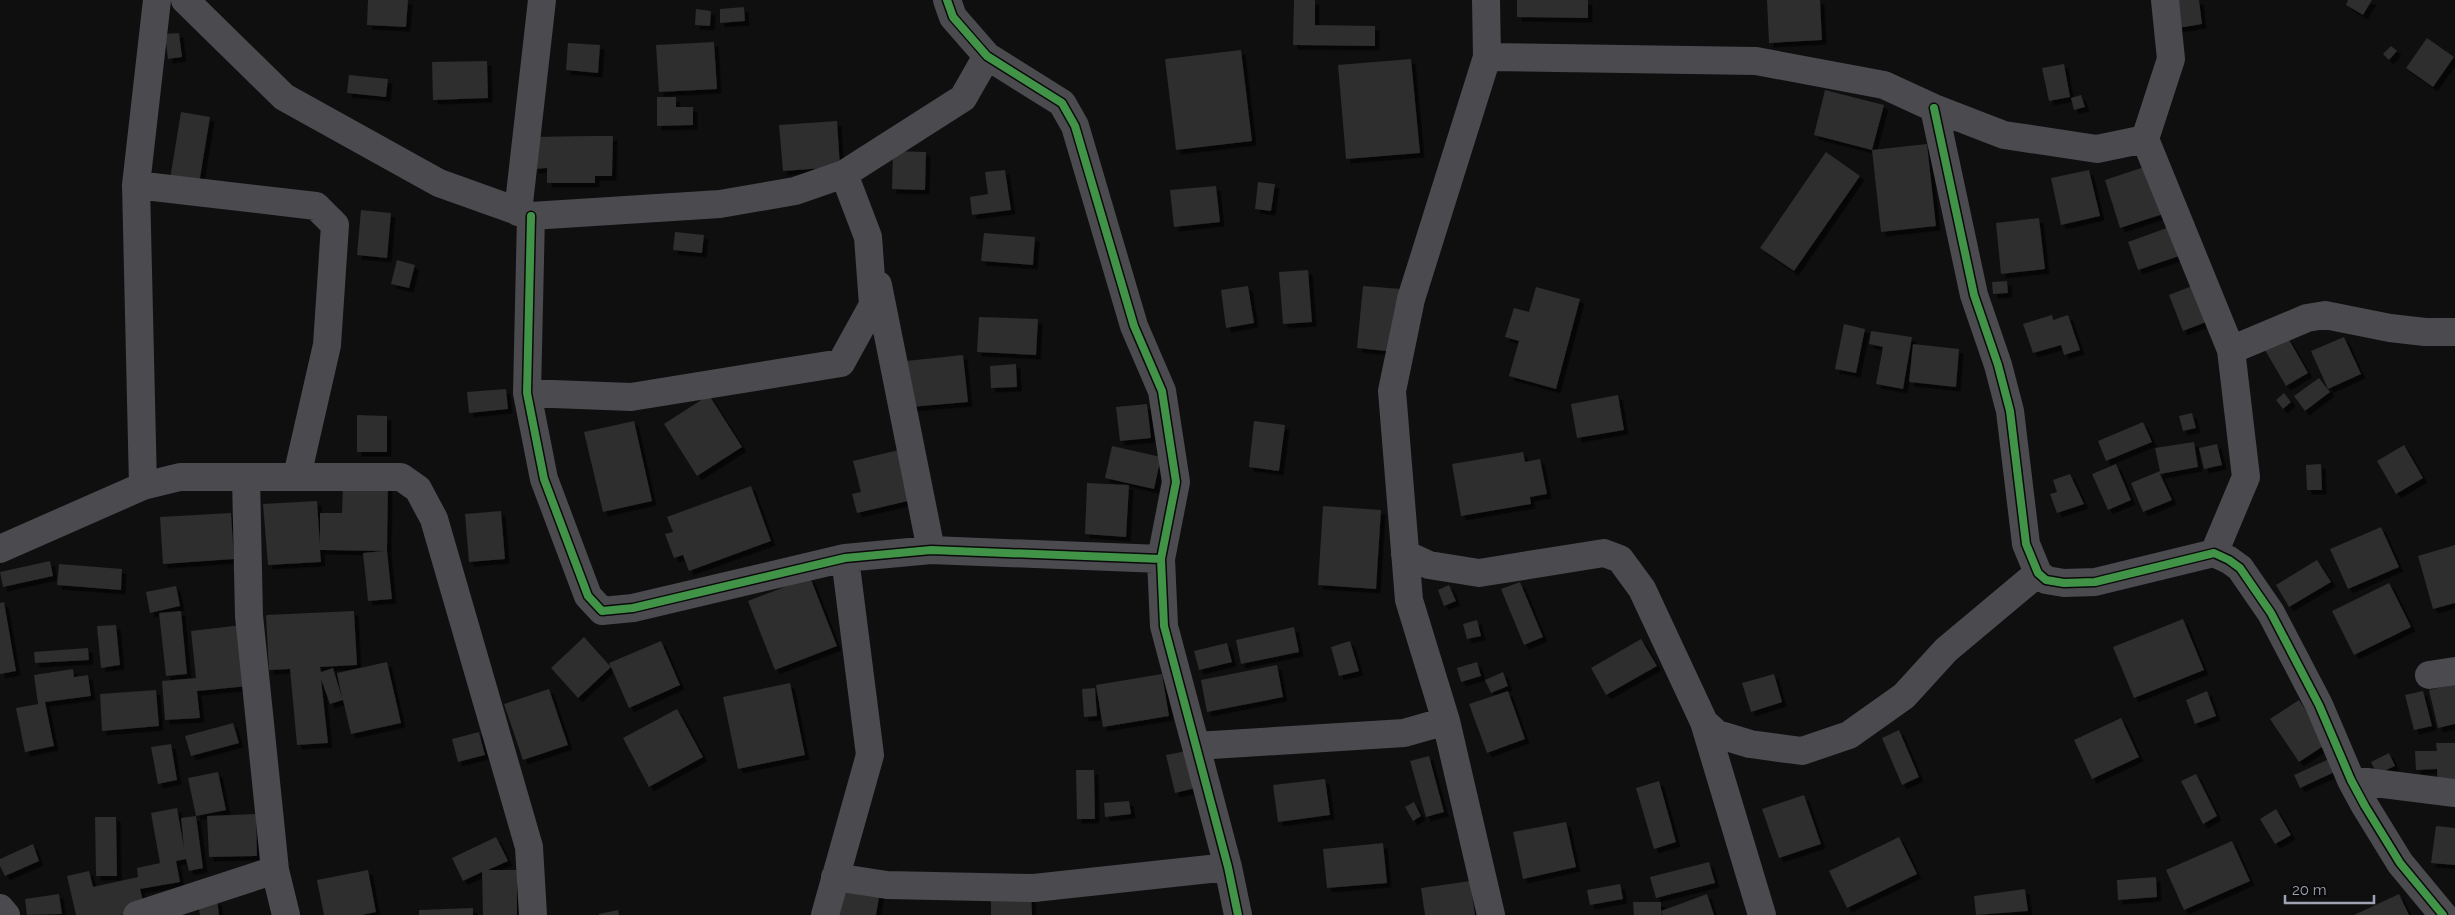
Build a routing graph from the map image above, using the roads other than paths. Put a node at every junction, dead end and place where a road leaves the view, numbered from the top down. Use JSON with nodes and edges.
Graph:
{"nodes":[{"id":1,"x":157,"y":0,"type":"edge"},
{"id":2,"x":185,"y":0,"type":"edge"},
{"id":3,"x":542,"y":0,"type":"edge"},
{"id":4,"x":947,"y":0,"type":"edge"},
{"id":5,"x":1486,"y":0,"type":"edge"},
{"id":6,"x":2165,"y":0,"type":"edge"},
{"id":7,"x":987,"y":56,"type":"junction"},
{"id":8,"x":1487,"y":57,"type":"junction"},
{"id":9,"x":1934,"y":108,"type":"junction"},
{"id":10,"x":2145,"y":139,"type":"junction"},
{"id":11,"x":844,"y":174,"type":"junction"},
{"id":12,"x":136,"y":185,"type":"junction"},
{"id":13,"x":525,"y":214,"type":"junction"},
{"id":14,"x":868,"y":237,"type":"junction"},
{"id":15,"x":2455,"y":332,"type":"edge"},
{"id":16,"x":2230,"y":350,"type":"junction"},
{"id":17,"x":527,"y":393,"type":"junction"},
{"id":18,"x":297,"y":476,"type":"junction"},
{"id":19,"x":246,"y":477,"type":"junction"},
{"id":20,"x":144,"y":486,"type":"junction"},
{"id":21,"x":0,"y":549,"type":"edge"},
{"id":22,"x":931,"y":550,"type":"junction"},
{"id":23,"x":2214,"y":553,"type":"junction"},
{"id":24,"x":1405,"y":554,"type":"junction"},
{"id":25,"x":845,"y":558,"type":"junction"},
{"id":26,"x":1160,"y":559,"type":"junction"},
{"id":27,"x":2038,"y":573,"type":"junction"},
{"id":28,"x":1446,"y":721,"type":"junction"},
{"id":29,"x":1704,"y":722,"type":"junction"},
{"id":30,"x":1196,"y":746,"type":"junction"},
{"id":31,"x":2351,"y":780,"type":"junction"},
{"id":32,"x":2455,"y":793,"type":"edge"},
{"id":33,"x":1228,"y":867,"type":"junction"},
{"id":34,"x":275,"y":870,"type":"junction"},
{"id":35,"x":835,"y":877,"type":"junction"},
{"id":36,"x":0,"y":908,"type":"edge"},
{"id":37,"x":6,"y":915,"type":"edge"},
{"id":38,"x":137,"y":915,"type":"edge"},
{"id":39,"x":286,"y":915,"type":"edge"},
{"id":40,"x":533,"y":915,"type":"edge"},
{"id":41,"x":825,"y":915,"type":"edge"},
{"id":42,"x":1238,"y":915,"type":"edge"},
{"id":43,"x":1491,"y":915,"type":"edge"},
{"id":44,"x":1762,"y":915,"type":"edge"},
{"id":45,"x":2443,"y":915,"type":"edge"}],
"edges":[{"from":1,"to":12,"type":"street"},
{"from":2,"to":13,"type":"street"},
{"from":3,"to":13,"type":"street"},
{"from":4,"to":7,"type":"street"},
{"from":5,"to":8,"type":"street"},
{"from":6,"to":10,"type":"street"},
{"from":7,"to":11,"type":"street"},
{"from":7,"to":26,"type":"street"},
{"from":8,"to":9,"type":"street"},
{"from":8,"to":24,"type":"street"},
{"from":9,"to":10,"type":"street"},
{"from":9,"to":27,"type":"street"},
{"from":10,"to":16,"type":"street"},
{"from":11,"to":13,"type":"street"},
{"from":11,"to":14,"type":"street"},
{"from":12,"to":18,"type":"street"},
{"from":12,"to":20,"type":"street"},
{"from":13,"to":17,"type":"street"},
{"from":14,"to":17,"type":"street"},
{"from":14,"to":22,"type":"street"},
{"from":15,"to":16,"type":"street"},
{"from":16,"to":23,"type":"street"},
{"from":17,"to":25,"type":"street"},
{"from":18,"to":19,"type":"street"},
{"from":18,"to":40,"type":"street"},
{"from":19,"to":20,"type":"street"},
{"from":19,"to":34,"type":"street"},
{"from":20,"to":21,"type":"street"},
{"from":22,"to":25,"type":"street"},
{"from":22,"to":26,"type":"street"},
{"from":23,"to":27,"type":"street"},
{"from":23,"to":31,"type":"street"},
{"from":24,"to":28,"type":"street"},
{"from":24,"to":29,"type":"street"},
{"from":25,"to":35,"type":"street"},
{"from":26,"to":30,"type":"street"},
{"from":27,"to":29,"type":"street"},
{"from":28,"to":30,"type":"street"},
{"from":28,"to":43,"type":"street"},
{"from":29,"to":44,"type":"street"},
{"from":30,"to":33,"type":"street"},
{"from":31,"to":32,"type":"street"},
{"from":31,"to":45,"type":"street"},
{"from":33,"to":35,"type":"street"},
{"from":33,"to":42,"type":"street"},
{"from":34,"to":38,"type":"street"},
{"from":34,"to":39,"type":"street"},
{"from":35,"to":41,"type":"street"},
{"from":36,"to":37,"type":"street"}]}
